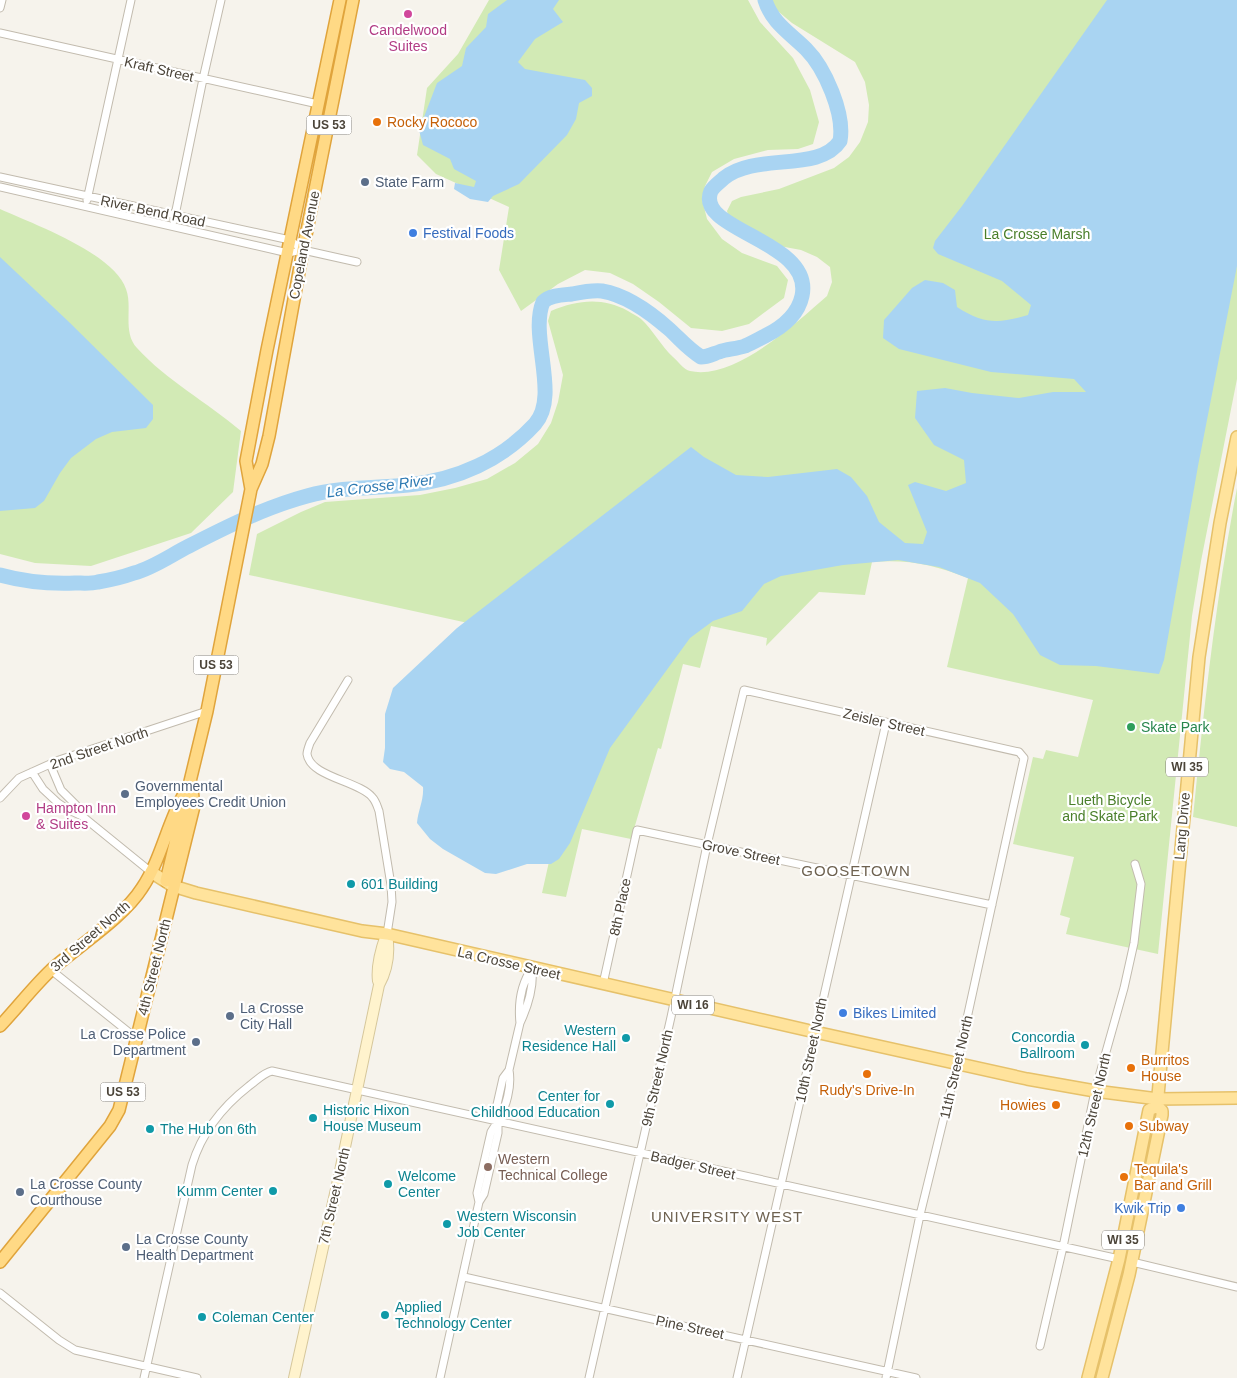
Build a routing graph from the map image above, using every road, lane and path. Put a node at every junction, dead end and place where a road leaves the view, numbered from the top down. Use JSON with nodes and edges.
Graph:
{"nodes":[{"id":1,"x":2,"y":0,"type":"edge"},
{"id":2,"x":131,"y":0,"type":"edge"},
{"id":3,"x":221,"y":0,"type":"edge"},
{"id":4,"x":340,"y":0,"type":"edge"},
{"id":5,"x":353,"y":0,"type":"edge"},
{"id":6,"x":0,"y":8,"type":"edge"},
{"id":7,"x":335,"y":24,"type":"junction"},
{"id":8,"x":0,"y":33,"type":"edge"},
{"id":9,"x":118,"y":59,"type":"junction"},
{"id":10,"x":203,"y":79,"type":"junction"},
{"id":11,"x":337,"y":84,"type":"junction"},
{"id":12,"x":318,"y":104,"type":"junction"},
{"id":13,"x":0,"y":177,"type":"edge"},
{"id":14,"x":0,"y":187,"type":"edge"},
{"id":15,"x":88,"y":197,"type":"junction"},
{"id":16,"x":86,"y":206,"type":"junction"},
{"id":17,"x":174,"y":216,"type":"junction"},
{"id":18,"x":173,"y":225,"type":"junction"},
{"id":19,"x":290,"y":240,"type":"junction"},
{"id":20,"x":303,"y":250,"type":"junction"},
{"id":21,"x":288,"y":253,"type":"junction"},
{"id":22,"x":357,"y":262,"type":"dead end"},
{"id":23,"x":1237,"y":437,"type":"edge"},
{"id":24,"x":251,"y":489,"type":"junction"},
{"id":25,"x":234,"y":581,"type":"joint"},
{"id":26,"x":348,"y":680,"type":"dead end"},
{"id":27,"x":744,"y":690,"type":"joint"},
{"id":28,"x":207,"y":711,"type":"junction"},
{"id":29,"x":886,"y":723,"type":"junction"},
{"id":30,"x":1024,"y":756,"type":"joint"},
{"id":31,"x":50,"y":764,"type":"junction"},
{"id":32,"x":32,"y":772,"type":"junction"},
{"id":33,"x":191,"y":782,"type":"junction"},
{"id":34,"x":0,"y":798,"type":"edge"},
{"id":35,"x":82,"y":816,"type":"junction"},
{"id":36,"x":637,"y":830,"type":"joint"},
{"id":37,"x":707,"y":845,"type":"junction"},
{"id":38,"x":1135,"y":864,"type":"dead end"},
{"id":39,"x":151,"y":872,"type":"junction"},
{"id":40,"x":850,"y":876,"type":"junction"},
{"id":41,"x":170,"y":884,"type":"junction"},
{"id":42,"x":992,"y":905,"type":"junction"},
{"id":43,"x":387,"y":934,"type":"junction"},
{"id":44,"x":532,"y":968,"type":"junction"},
{"id":45,"x":51,"y":970,"type":"junction"},
{"id":46,"x":603,"y":984,"type":"junction"},
{"id":47,"x":674,"y":1000,"type":"junction"},
{"id":48,"x":0,"y":1026,"type":"edge"},
{"id":49,"x":815,"y":1032,"type":"junction"},
{"id":50,"x":136,"y":1038,"type":"junction"},
{"id":51,"x":957,"y":1064,"type":"junction"},
{"id":52,"x":357,"y":1089,"type":"junction"},
{"id":53,"x":1096,"y":1091,"type":"junction"},
{"id":54,"x":1237,"y":1098,"type":"edge"},
{"id":55,"x":1157,"y":1102,"type":"junction"},
{"id":56,"x":498,"y":1121,"type":"junction"},
{"id":57,"x":641,"y":1153,"type":"junction"},
{"id":58,"x":782,"y":1185,"type":"junction"},
{"id":59,"x":920,"y":1215,"type":"junction"},
{"id":60,"x":1063,"y":1247,"type":"junction"},
{"id":61,"x":1119,"y":1259,"type":"junction"},
{"id":62,"x":0,"y":1262,"type":"edge"},
{"id":63,"x":1132,"y":1262,"type":"junction"},
{"id":64,"x":464,"y":1277,"type":"junction"},
{"id":65,"x":1237,"y":1287,"type":"edge"},
{"id":66,"x":0,"y":1293,"type":"edge"},
{"id":67,"x":605,"y":1308,"type":"junction"},
{"id":68,"x":745,"y":1339,"type":"junction"},
{"id":69,"x":1040,"y":1346,"type":"dead end"},
{"id":70,"x":146,"y":1366,"type":"junction"},
{"id":71,"x":887,"y":1375,"type":"edge"},
{"id":72,"x":144,"y":1378,"type":"edge"},
{"id":73,"x":197,"y":1378,"type":"edge"},
{"id":74,"x":294,"y":1378,"type":"edge"},
{"id":75,"x":440,"y":1378,"type":"edge"},
{"id":76,"x":589,"y":1378,"type":"edge"},
{"id":77,"x":737,"y":1378,"type":"edge"},
{"id":78,"x":916,"y":1378,"type":"edge"},
{"id":79,"x":1088,"y":1378,"type":"edge"},
{"id":80,"x":1102,"y":1378,"type":"edge"}],
"edges":[{"from":1,"to":6,"type":"street"},
{"from":2,"to":9,"type":"street"},
{"from":3,"to":10,"type":"street"},
{"from":4,"to":7,"type":"highway","name":"Copeland Avenue","number":"US 53"},
{"from":5,"to":11,"type":"highway","name":"Copeland Avenue","number":"US 53"},
{"from":7,"to":11,"type":"highway"},
{"from":7,"to":12,"type":"highway","name":"Copeland Avenue","number":"US 53"},
{"from":8,"to":9,"type":"street","name":"Kraft Street"},
{"from":9,"to":10,"type":"street","name":"Kraft Street"},
{"from":9,"to":15,"type":"street"},
{"from":10,"to":12,"type":"street","name":"Kraft Street"},
{"from":10,"to":17,"type":"street"},
{"from":11,"to":20,"type":"highway","name":"Copeland Avenue","number":"US 53"},
{"from":12,"to":19,"type":"highway","name":"Copeland Avenue","number":"US 53"},
{"from":13,"to":15,"type":"street","name":"River Bend Road"},
{"from":14,"to":16,"type":"street","name":"River Bend Road"},
{"from":15,"to":16,"type":"street"},
{"from":15,"to":17,"type":"street","name":"River Bend Road"},
{"from":16,"to":18,"type":"street","name":"River Bend Road"},
{"from":17,"to":18,"type":"street"},
{"from":17,"to":19,"type":"street","name":"River Bend Road"},
{"from":18,"to":21,"type":"street","name":"River Bend Road"},
{"from":19,"to":20,"type":"street","name":"River Bend Road"},
{"from":19,"to":21,"type":"highway","name":"Copeland Avenue","number":"US 53"},
{"from":20,"to":21,"type":"street","name":"River Bend Road"},
{"from":20,"to":22,"type":"street","name":"River Bend Road"},
{"from":20,"to":24,"type":"highway","name":"Copeland Avenue","number":"US 53"},
{"from":21,"to":24,"type":"highway","name":"Copeland Avenue","number":"US 53"},
{"from":23,"to":55,"type":"main road","name":"Lang Drive","number":"WI 35"},
{"from":24,"to":25,"type":"highway","name":"Copeland Avenue","number":"US 53"},
{"from":25,"to":28,"type":"highway","name":"3rd Street North","number":"US 53"},
{"from":26,"to":43,"type":"street","name":"7th Street North"},
{"from":27,"to":29,"type":"street","name":"Zeisler Street"},
{"from":27,"to":37,"type":"street","name":"9th Street North"},
{"from":28,"to":31,"type":"street","name":"2nd Street North"},
{"from":28,"to":33,"type":"highway","name":"3rd Street North","number":"US 53"},
{"from":29,"to":30,"type":"street","name":"Zeisler Street"},
{"from":29,"to":40,"type":"street","name":"10th Street North"},
{"from":30,"to":42,"type":"street","name":"11th Street North"},
{"from":31,"to":32,"type":"street","name":"2nd Street North"},
{"from":31,"to":35,"type":"street","name":"La Crosse Street"},
{"from":32,"to":34,"type":"street","name":"2nd Street North"},
{"from":32,"to":35,"type":"street","name":"La Crosse Street"},
{"from":33,"to":39,"type":"highway","name":"3rd Street North","number":"US 53"},
{"from":33,"to":41,"type":"highway","name":"3rd Street North","number":"US 53"},
{"from":35,"to":39,"type":"street","name":"La Crosse Street"},
{"from":36,"to":37,"type":"street","name":"Grove Street"},
{"from":36,"to":46,"type":"street","name":"8th Place"},
{"from":37,"to":40,"type":"street","name":"Grove Street"},
{"from":37,"to":47,"type":"street","name":"9th Street North"},
{"from":38,"to":53,"type":"street","name":"12th Street North"},
{"from":39,"to":41,"type":"main road","name":"La Crosse Street"},
{"from":39,"to":45,"type":"highway","name":"3rd Street North","number":"US 53"},
{"from":40,"to":42,"type":"street","name":"Grove Street"},
{"from":40,"to":49,"type":"street","name":"10th Street North"},
{"from":41,"to":43,"type":"main road","name":"La Crosse Street"},
{"from":41,"to":50,"type":"highway","name":"4th Street North","number":"US 53"},
{"from":42,"to":51,"type":"street","name":"11th Street North"},
{"from":43,"to":44,"type":"main road","name":"La Crosse Street","number":"WI 16"},
{"from":43,"to":52,"type":"main road","name":"7th Street North"},
{"from":44,"to":46,"type":"main road","name":"La Crosse Street","number":"WI 16"},
{"from":44,"to":56,"type":"street"},
{"from":45,"to":48,"type":"highway","name":"3rd Street North","number":"US 53"},
{"from":45,"to":50,"type":"street"},
{"from":46,"to":47,"type":"main road","name":"La Crosse Street","number":"WI 16"},
{"from":47,"to":49,"type":"main road","name":"La Crosse Street","number":"WI 16"},
{"from":47,"to":57,"type":"street","name":"9th Street North"},
{"from":49,"to":51,"type":"main road","name":"La Crosse Street","number":"WI 16"},
{"from":49,"to":58,"type":"street","name":"10th Street North"},
{"from":50,"to":62,"type":"highway","name":"4th Street North","number":"US 53"},
{"from":51,"to":53,"type":"main road","number":"WI 16"},
{"from":51,"to":59,"type":"street","name":"11th Street North"},
{"from":52,"to":56,"type":"street","name":"Badger Street"},
{"from":52,"to":70,"type":"street","name":"Badger Street"},
{"from":52,"to":74,"type":"main road","name":"7th Street North"},
{"from":53,"to":55,"type":"main road","number":"WI 16"},
{"from":53,"to":60,"type":"street","name":"12th Street North"},
{"from":54,"to":55,"type":"main road","number":"WI 16"},
{"from":55,"to":61,"type":"main road","number":"WI 35"},
{"from":55,"to":63,"type":"main road","number":"WI 35"},
{"from":56,"to":57,"type":"street","name":"Badger Street"},
{"from":56,"to":64,"type":"street"},
{"from":57,"to":58,"type":"street","name":"Badger Street"},
{"from":57,"to":67,"type":"street","name":"9th Street North"},
{"from":58,"to":59,"type":"street","name":"Badger Street"},
{"from":58,"to":68,"type":"street","name":"10th Street North"},
{"from":59,"to":60,"type":"street","name":"Badger Street"},
{"from":59,"to":71,"type":"street","name":"11th Street North"},
{"from":60,"to":61,"type":"street","name":"Badger Street"},
{"from":60,"to":69,"type":"street","name":"12th Street North"},
{"from":61,"to":79,"type":"main road","number":"WI 35"},
{"from":63,"to":65,"type":"street"},
{"from":63,"to":80,"type":"main road","number":"WI 35"},
{"from":64,"to":67,"type":"street","name":"Pine Street"},
{"from":64,"to":75,"type":"street"},
{"from":66,"to":70,"type":"street"},
{"from":67,"to":68,"type":"street","name":"Pine Street"},
{"from":67,"to":76,"type":"street","name":"9th Street North"},
{"from":68,"to":71,"type":"street","name":"Pine Street"},
{"from":68,"to":77,"type":"street","name":"10th Street North"},
{"from":70,"to":72,"type":"street"},
{"from":70,"to":73,"type":"street"},
{"from":71,"to":78,"type":"street","name":"Pine Street"}]}
